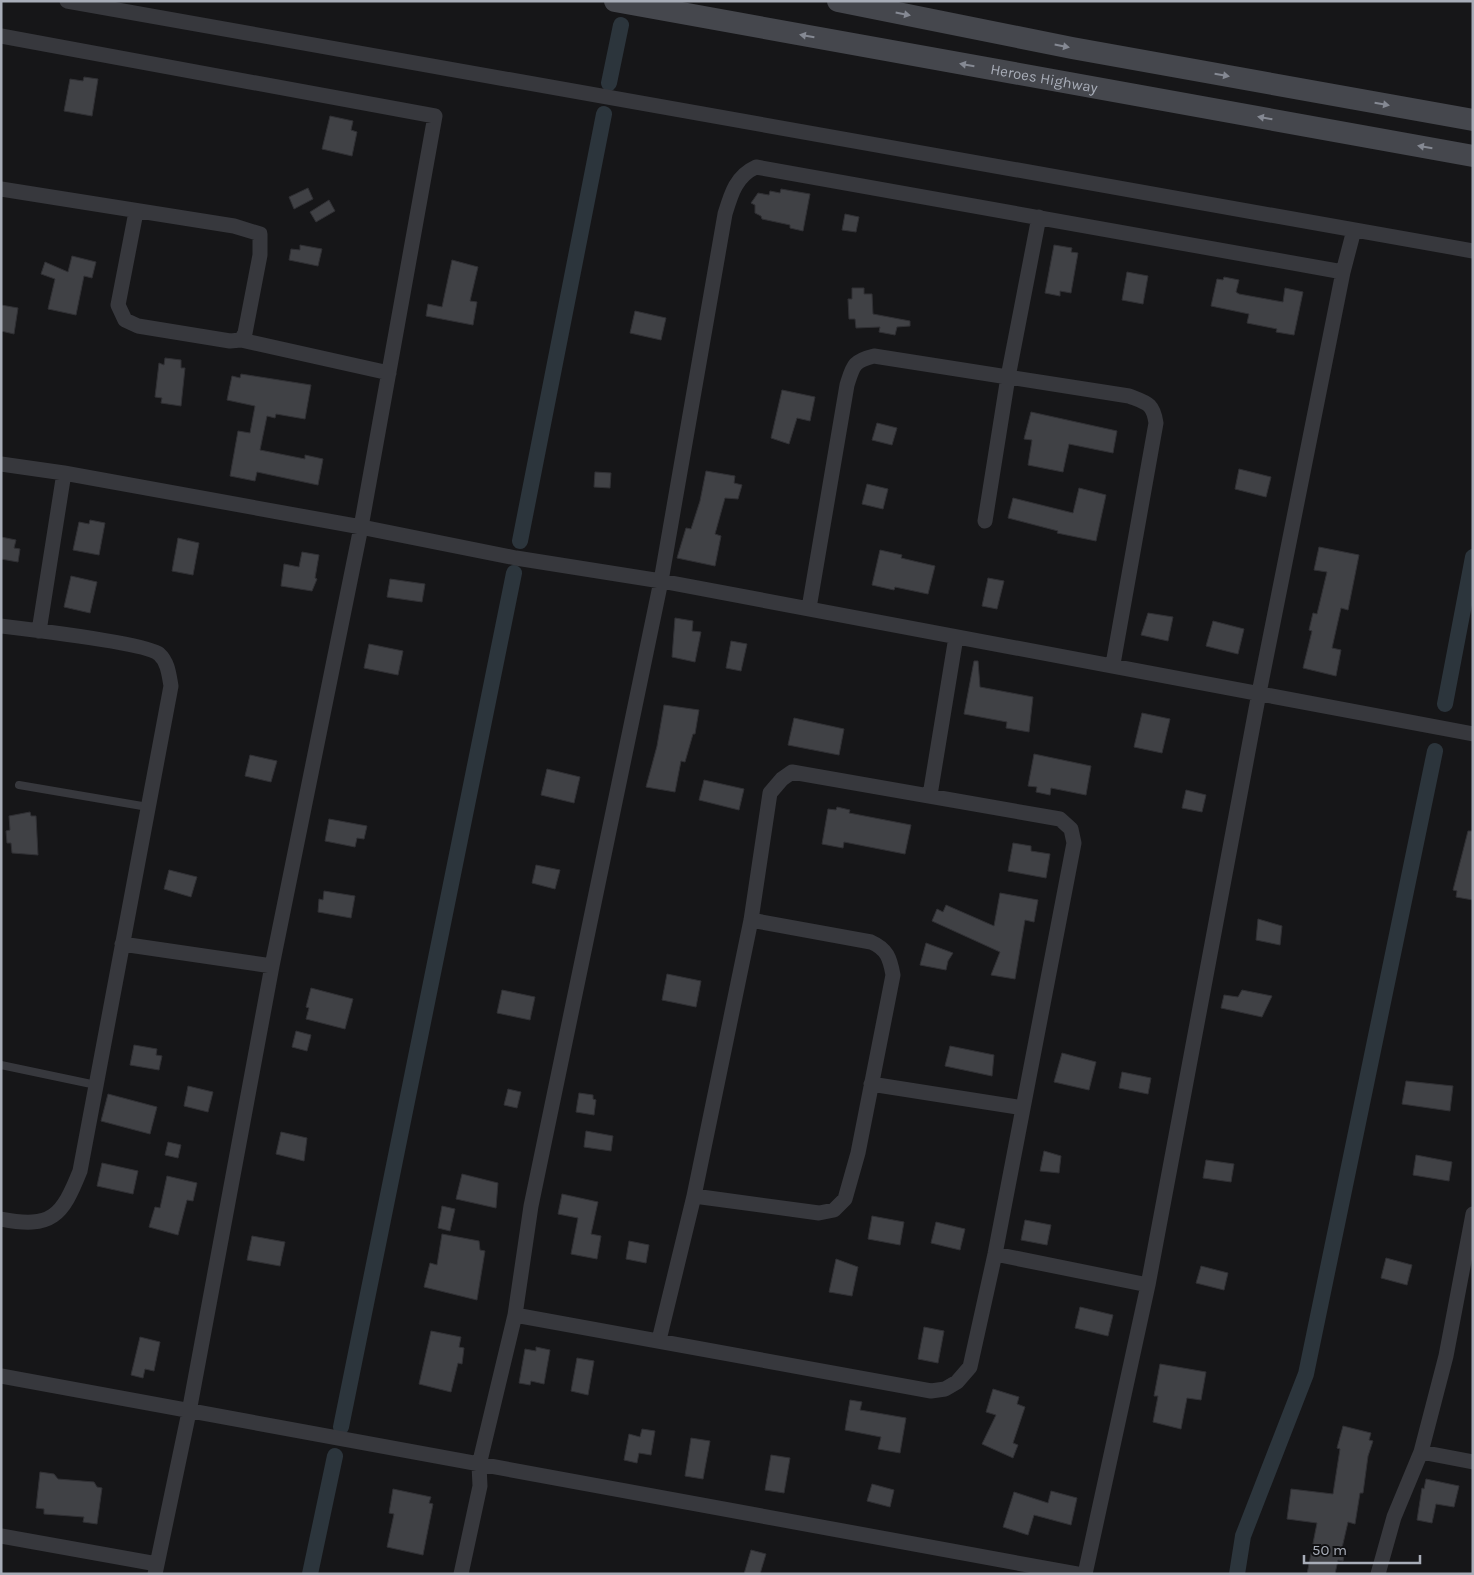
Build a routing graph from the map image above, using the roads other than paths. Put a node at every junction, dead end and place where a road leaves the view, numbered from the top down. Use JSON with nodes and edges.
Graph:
{"nodes":[{"id":1,"x":67,"y":1,"type":"edge"},
{"id":2,"x":615,"y":1,"type":"edge"},
{"id":3,"x":838,"y":1,"type":"edge"},
{"id":4,"x":1,"y":36,"type":"edge"},
{"id":5,"x":1473,"y":120,"type":"edge"},
{"id":6,"x":1473,"y":156,"type":"edge"},
{"id":7,"x":1,"y":190,"type":"edge"},
{"id":8,"x":136,"y":212,"type":"junction"},
{"id":9,"x":1039,"y":217,"type":"junction"},
{"id":10,"x":1354,"y":230,"type":"junction"},
{"id":11,"x":1473,"y":251,"type":"edge"},
{"id":12,"x":1343,"y":272,"type":"junction"},
{"id":13,"x":242,"y":340,"type":"junction"},
{"id":14,"x":388,"y":373,"type":"junction"},
{"id":15,"x":1008,"y":377,"type":"junction"},
{"id":16,"x":1,"y":464,"type":"edge"},
{"id":17,"x":64,"y":473,"type":"junction"},
{"id":18,"x":985,"y":521,"type":"dead end"},
{"id":19,"x":361,"y":527,"type":"junction"},
{"id":20,"x":661,"y":581,"type":"junction"},
{"id":21,"x":809,"y":608,"type":"junction"},
{"id":22,"x":1,"y":626,"type":"edge"},
{"id":23,"x":39,"y":631,"type":"junction"},
{"id":24,"x":956,"y":637,"type":"junction"},
{"id":25,"x":1113,"y":664,"type":"junction"},
{"id":26,"x":1259,"y":693,"type":"junction"},
{"id":27,"x":1473,"y":734,"type":"edge"},
{"id":28,"x":19,"y":785,"type":"dead end"},
{"id":29,"x":930,"y":795,"type":"junction"},
{"id":30,"x":148,"y":807,"type":"junction"},
{"id":31,"x":751,"y":920,"type":"junction"},
{"id":32,"x":122,"y":944,"type":"junction"},
{"id":33,"x":272,"y":966,"type":"junction"},
{"id":34,"x":1,"y":1065,"type":"edge"},
{"id":35,"x":872,"y":1084,"type":"junction"},
{"id":36,"x":96,"y":1085,"type":"junction"},
{"id":37,"x":1023,"y":1108,"type":"junction"},
{"id":38,"x":694,"y":1196,"type":"junction"},
{"id":39,"x":1473,"y":1214,"type":"edge"},
{"id":40,"x":1,"y":1219,"type":"edge"},
{"id":41,"x":995,"y":1254,"type":"junction"},
{"id":42,"x":1148,"y":1285,"type":"junction"},
{"id":43,"x":516,"y":1315,"type":"junction"},
{"id":44,"x":659,"y":1340,"type":"junction"},
{"id":45,"x":1,"y":1376,"type":"edge"},
{"id":46,"x":189,"y":1412,"type":"junction"},
{"id":47,"x":1421,"y":1452,"type":"junction"},
{"id":48,"x":1473,"y":1462,"type":"edge"},
{"id":49,"x":479,"y":1465,"type":"junction"},
{"id":50,"x":1,"y":1536,"type":"edge"},
{"id":51,"x":156,"y":1569,"type":"edge"},
{"id":52,"x":461,"y":1574,"type":"edge"},
{"id":53,"x":1078,"y":1574,"type":"edge"},
{"id":54,"x":1086,"y":1574,"type":"edge"},
{"id":55,"x":1378,"y":1574,"type":"edge"}],
"edges":[{"from":1,"to":10,"type":"street"},
{"from":6,"to":2,"type":"main road","name":"Heroes Highway","one_way":true},
{"from":3,"to":5,"type":"main road","one_way":true},
{"from":4,"to":14,"type":"street"},
{"from":7,"to":8,"type":"street"},
{"from":8,"to":13,"type":"street"},
{"from":8,"to":13,"type":"street"},
{"from":9,"to":12,"type":"street"},
{"from":9,"to":15,"type":"street"},
{"from":9,"to":20,"type":"street"},
{"from":10,"to":11,"type":"street"},
{"from":10,"to":12,"type":"street"},
{"from":12,"to":26,"type":"street"},
{"from":13,"to":14,"type":"street"},
{"from":14,"to":19,"type":"street"},
{"from":15,"to":18,"type":"street"},
{"from":15,"to":21,"type":"street"},
{"from":15,"to":25,"type":"street"},
{"from":16,"to":17,"type":"street"},
{"from":17,"to":19,"type":"street"},
{"from":17,"to":23,"type":"street"},
{"from":19,"to":20,"type":"street"},
{"from":19,"to":33,"type":"street"},
{"from":20,"to":21,"type":"street"},
{"from":20,"to":43,"type":"street"},
{"from":21,"to":24,"type":"street"},
{"from":22,"to":23,"type":"street"},
{"from":23,"to":30,"type":"street"},
{"from":24,"to":25,"type":"street"},
{"from":24,"to":29,"type":"street"},
{"from":25,"to":26,"type":"street"},
{"from":26,"to":27,"type":"street"},
{"from":26,"to":42,"type":"street"},
{"from":28,"to":30,"type":"lane"},
{"from":29,"to":31,"type":"street"},
{"from":29,"to":37,"type":"street"},
{"from":30,"to":32,"type":"street"},
{"from":31,"to":35,"type":"street"},
{"from":31,"to":38,"type":"street"},
{"from":32,"to":33,"type":"street"},
{"from":32,"to":36,"type":"street"},
{"from":33,"to":46,"type":"street"},
{"from":34,"to":36,"type":"lane"},
{"from":35,"to":37,"type":"street"},
{"from":35,"to":38,"type":"street"},
{"from":36,"to":40,"type":"street"},
{"from":37,"to":41,"type":"street"},
{"from":38,"to":44,"type":"street"},
{"from":39,"to":47,"type":"street"},
{"from":41,"to":42,"type":"street"},
{"from":41,"to":44,"type":"street"},
{"from":42,"to":54,"type":"street"},
{"from":43,"to":44,"type":"street"},
{"from":43,"to":49,"type":"street"},
{"from":45,"to":46,"type":"street"},
{"from":46,"to":49,"type":"street"},
{"from":46,"to":51,"type":"street"},
{"from":47,"to":48,"type":"street"},
{"from":47,"to":55,"type":"street"},
{"from":49,"to":52,"type":"street"},
{"from":49,"to":53,"type":"street"},
{"from":50,"to":51,"type":"street"}]}
